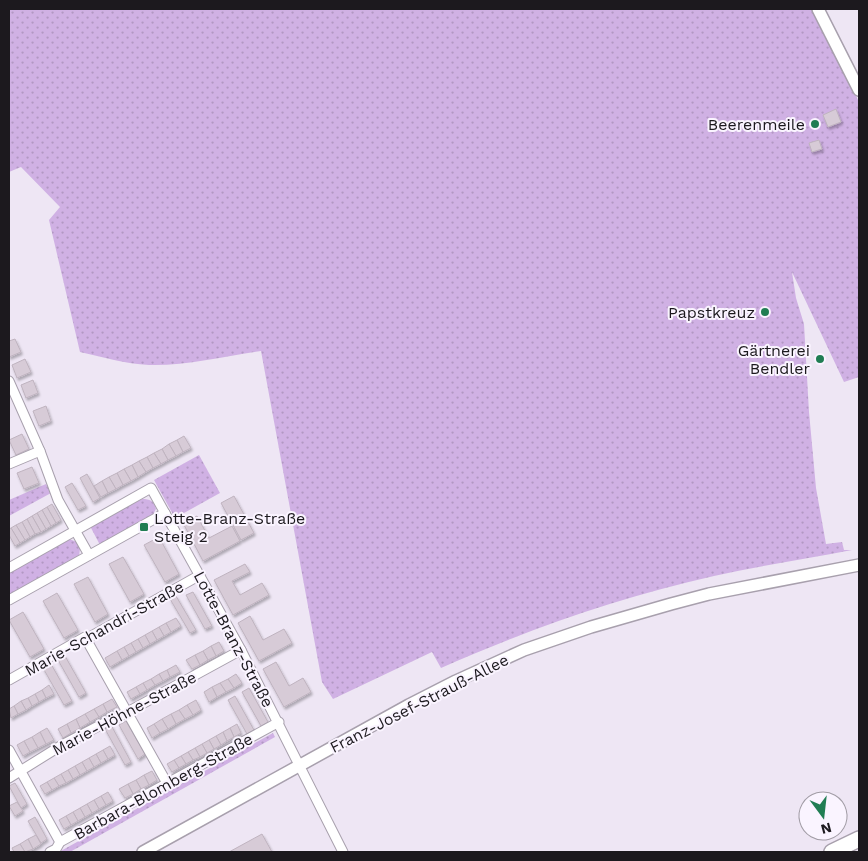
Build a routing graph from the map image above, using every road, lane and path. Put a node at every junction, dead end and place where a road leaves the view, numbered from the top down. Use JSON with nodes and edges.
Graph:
{"nodes":[{"id":1,"x":818,"y":9,"type":"edge"},
{"id":2,"x":859,"y":90,"type":"edge"},
{"id":3,"x":10,"y":387,"type":"edge"},
{"id":4,"x":40,"y":451,"type":"junction"},
{"id":5,"x":9,"y":464,"type":"edge"},
{"id":6,"x":165,"y":513,"type":"junction"},
{"id":7,"x":75,"y":530,"type":"junction"},
{"id":8,"x":88,"y":555,"type":"junction"},
{"id":9,"x":859,"y":565,"type":"edge"},
{"id":10,"x":9,"y":568,"type":"edge"},
{"id":11,"x":200,"y":575,"type":"junction"},
{"id":12,"x":9,"y":600,"type":"edge"},
{"id":13,"x":86,"y":639,"type":"junction"},
{"id":14,"x":241,"y":650,"type":"junction"},
{"id":15,"x":9,"y":680,"type":"edge"},
{"id":16,"x":127,"y":712,"type":"junction"},
{"id":17,"x":279,"y":722,"type":"junction"},
{"id":18,"x":9,"y":750,"type":"edge"},
{"id":19,"x":300,"y":766,"type":"junction"},
{"id":20,"x":21,"y":771,"type":"junction"},
{"id":21,"x":9,"y":778,"type":"edge"},
{"id":22,"x":168,"y":784,"type":"junction"},
{"id":23,"x":859,"y":839,"type":"edge"},
{"id":24,"x":60,"y":842,"type":"junction"},
{"id":25,"x":50,"y":852,"type":"edge"},
{"id":26,"x":143,"y":852,"type":"edge"},
{"id":27,"x":344,"y":852,"type":"edge"},
{"id":28,"x":832,"y":852,"type":"edge"}],
"edges":[{"from":1,"to":2,"type":"street"},
{"from":3,"to":4,"type":"street"},
{"from":4,"to":5,"type":"street"},
{"from":4,"to":7,"type":"street"},
{"from":6,"to":7,"type":"street","name":"Lotte-Branz-Straße"},
{"from":6,"to":8,"type":"street"},
{"from":6,"to":11,"type":"street","name":"Lotte-Branz-Straße"},
{"from":7,"to":8,"type":"street"},
{"from":7,"to":10,"type":"street"},
{"from":8,"to":12,"type":"street"},
{"from":9,"to":19,"type":"street","name":"Franz-Josef-Strauß-Allee"},
{"from":11,"to":13,"type":"street","name":"Marie-Schandri-Straße"},
{"from":11,"to":14,"type":"street","name":"Lotte-Branz-Straße"},
{"from":13,"to":15,"type":"street","name":"Marie-Schandri-Straße"},
{"from":13,"to":16,"type":"street"},
{"from":14,"to":16,"type":"street","name":"Marie-Höhne-Straße"},
{"from":14,"to":17,"type":"street","name":"Lotte-Branz-Straße"},
{"from":16,"to":20,"type":"street","name":"Marie-Höhne-Straße"},
{"from":16,"to":22,"type":"street"},
{"from":17,"to":19,"type":"street","name":"Lotte-Branz-Straße"},
{"from":17,"to":22,"type":"street","name":"Barbara-Blomberg-Straße"},
{"from":18,"to":20,"type":"street"},
{"from":19,"to":26,"type":"street","name":"Franz-Josef-Strauß-Allee"},
{"from":19,"to":27,"type":"street","name":"Lotte-Branz-Straße"},
{"from":20,"to":21,"type":"street","name":"Marie-Höhne-Straße"},
{"from":20,"to":24,"type":"street"},
{"from":22,"to":24,"type":"street","name":"Barbara-Blomberg-Straße"},
{"from":23,"to":28,"type":"highway"},
{"from":24,"to":25,"type":"street","name":"Barbara-Blomberg-Straße"}]}
